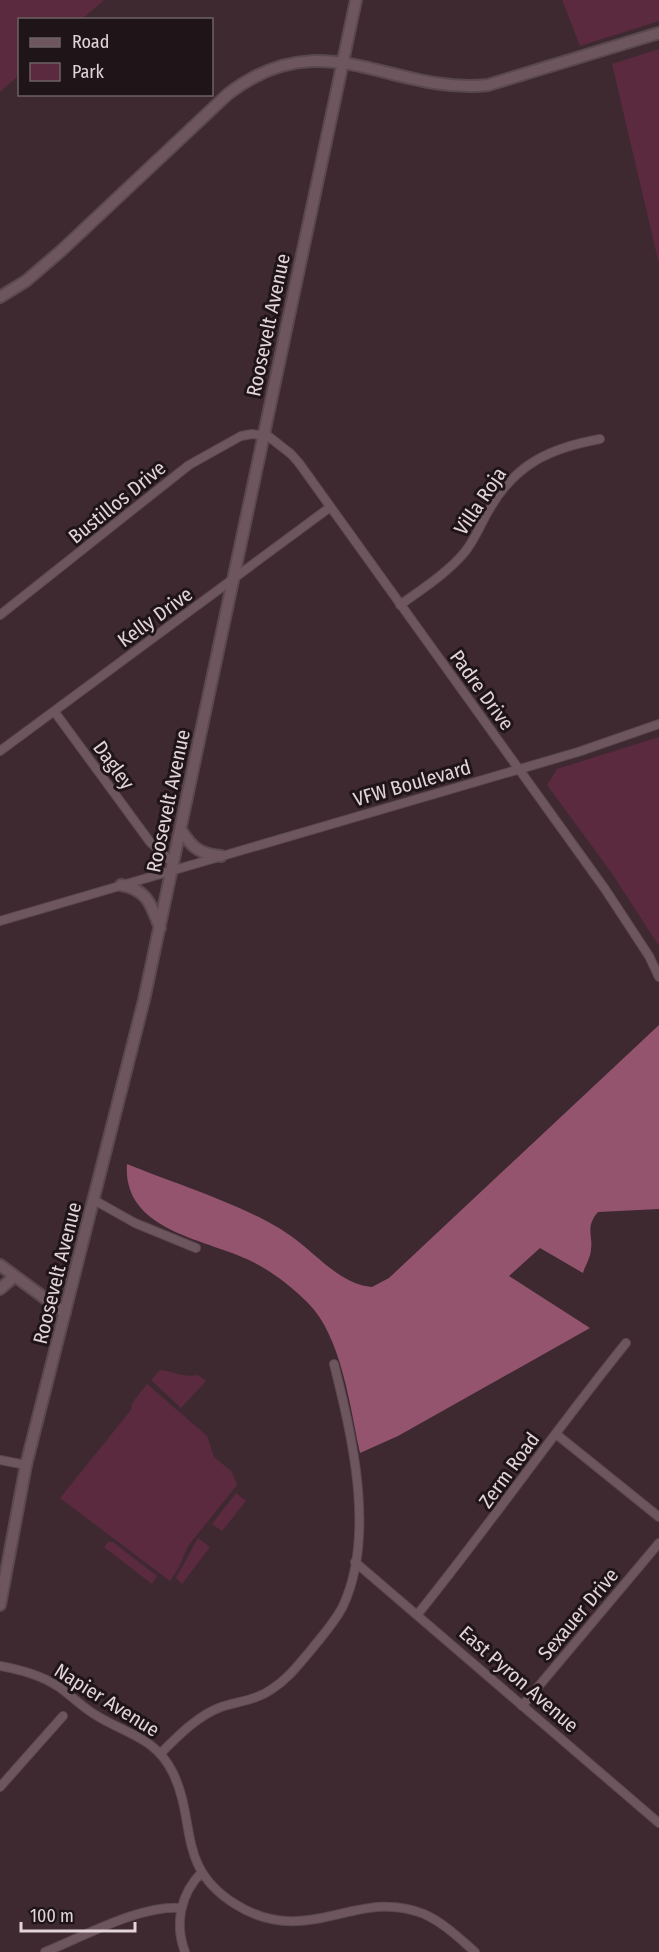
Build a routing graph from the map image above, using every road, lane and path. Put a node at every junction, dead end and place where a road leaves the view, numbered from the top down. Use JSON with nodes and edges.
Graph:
{"nodes":[{"id":1,"x":356,"y":0,"type":"edge"},
{"id":2,"x":659,"y":33,"type":"edge"},
{"id":3,"x":343,"y":63,"type":"junction"},
{"id":4,"x":0,"y":297,"type":"edge"},
{"id":5,"x":263,"y":435,"type":"junction"},
{"id":6,"x":600,"y":439,"type":"dead end"},
{"id":7,"x":329,"y":508,"type":"junction"},
{"id":8,"x":232,"y":581,"type":"junction"},
{"id":9,"x":400,"y":605,"type":"junction"},
{"id":10,"x":0,"y":615,"type":"edge"},
{"id":11,"x":54,"y":711,"type":"junction"},
{"id":12,"x":659,"y":724,"type":"edge"},
{"id":13,"x":0,"y":751,"type":"edge"},
{"id":14,"x":519,"y":769,"type":"junction"},
{"id":15,"x":181,"y":830,"type":"junction"},
{"id":16,"x":221,"y":856,"type":"junction"},
{"id":17,"x":173,"y":867,"type":"junction"},
{"id":18,"x":122,"y":885,"type":"junction"},
{"id":19,"x":0,"y":921,"type":"edge"},
{"id":20,"x":160,"y":928,"type":"junction"},
{"id":21,"x":659,"y":977,"type":"edge"},
{"id":22,"x":94,"y":1200,"type":"junction"},
{"id":23,"x":196,"y":1248,"type":"dead end"},
{"id":24,"x":0,"y":1265,"type":"edge"},
{"id":25,"x":15,"y":1276,"type":"junction"},
{"id":26,"x":0,"y":1288,"type":"edge"},
{"id":27,"x":65,"y":1313,"type":"junction"},
{"id":28,"x":626,"y":1343,"type":"dead end"},
{"id":29,"x":334,"y":1364,"type":"dead end"},
{"id":30,"x":556,"y":1434,"type":"junction"},
{"id":31,"x":0,"y":1460,"type":"edge"},
{"id":32,"x":26,"y":1465,"type":"junction"},
{"id":33,"x":659,"y":1517,"type":"edge"},
{"id":34,"x":659,"y":1542,"type":"edge"},
{"id":35,"x":355,"y":1562,"type":"junction"},
{"id":36,"x":0,"y":1605,"type":"edge"},
{"id":37,"x":417,"y":1615,"type":"junction"},
{"id":38,"x":0,"y":1666,"type":"edge"},
{"id":39,"x":522,"y":1706,"type":"junction"},
{"id":40,"x":63,"y":1716,"type":"dead end"},
{"id":41,"x":160,"y":1754,"type":"junction"},
{"id":42,"x":0,"y":1787,"type":"edge"},
{"id":43,"x":659,"y":1823,"type":"edge"},
{"id":44,"x":202,"y":1872,"type":"junction"},
{"id":45,"x":182,"y":1908,"type":"junction"},
{"id":46,"x":45,"y":1952,"type":"edge"},
{"id":47,"x":185,"y":1952,"type":"edge"},
{"id":48,"x":475,"y":1952,"type":"edge"}],
"edges":[{"from":1,"to":3,"type":"main road","name":"Roosevelt Avenue"},
{"from":2,"to":3,"type":"main road"},
{"from":3,"to":4,"type":"main road"},
{"from":3,"to":5,"type":"main road","name":"Roosevelt Avenue"},
{"from":5,"to":7,"type":"street","name":"Padre Drive"},
{"from":5,"to":8,"type":"main road","name":"Roosevelt Avenue"},
{"from":5,"to":10,"type":"street","name":"Bustillos Drive"},
{"from":6,"to":9,"type":"street","name":"Villa Roja"},
{"from":7,"to":8,"type":"street","name":"Kelly Drive"},
{"from":7,"to":9,"type":"street","name":"Padre Drive"},
{"from":8,"to":11,"type":"street","name":"Kelly Drive"},
{"from":8,"to":15,"type":"main road","name":"Roosevelt Avenue"},
{"from":9,"to":14,"type":"street","name":"Padre Drive"},
{"from":11,"to":13,"type":"street","name":"Kelly Drive"},
{"from":11,"to":17,"type":"street","name":"Dagley"},
{"from":12,"to":14,"type":"street","name":"VFW Boulevard"},
{"from":14,"to":16,"type":"street","name":"VFW Boulevard"},
{"from":14,"to":21,"type":"street","name":"Padre Drive"},
{"from":15,"to":16,"type":"main road"},
{"from":15,"to":17,"type":"main road","name":"Roosevelt Avenue"},
{"from":16,"to":17,"type":"street","name":"VFW Boulevard"},
{"from":17,"to":18,"type":"street","name":"VFW Boulevard"},
{"from":17,"to":20,"type":"main road","name":"Roosevelt Avenue"},
{"from":18,"to":19,"type":"street","name":"VFW Boulevard"},
{"from":18,"to":20,"type":"main road"},
{"from":20,"to":22,"type":"main road","name":"Roosevelt Avenue"},
{"from":22,"to":23,"type":"street"},
{"from":22,"to":27,"type":"main road","name":"Roosevelt Avenue"},
{"from":24,"to":25,"type":"main road"},
{"from":25,"to":26,"type":"main road"},
{"from":25,"to":27,"type":"main road"},
{"from":27,"to":32,"type":"main road","name":"Roosevelt Avenue"},
{"from":28,"to":30,"type":"street","name":"Zerm Road"},
{"from":29,"to":35,"type":"street"},
{"from":30,"to":33,"type":"street"},
{"from":30,"to":37,"type":"street","name":"Zerm Road"},
{"from":31,"to":32,"type":"street"},
{"from":32,"to":36,"type":"main road","name":"Roosevelt Avenue"},
{"from":34,"to":39,"type":"street","name":"Sexauer Drive"},
{"from":35,"to":37,"type":"street","name":"East Pyron Avenue"},
{"from":35,"to":41,"type":"street"},
{"from":37,"to":39,"type":"street","name":"East Pyron Avenue"},
{"from":38,"to":41,"type":"street","name":"Napier Avenue"},
{"from":39,"to":43,"type":"street","name":"East Pyron Avenue"},
{"from":40,"to":42,"type":"street"},
{"from":41,"to":44,"type":"street","name":"Napier Avenue"},
{"from":44,"to":45,"type":"street"},
{"from":44,"to":48,"type":"street","name":"Napier Avenue"},
{"from":45,"to":46,"type":"street"},
{"from":45,"to":47,"type":"street"}]}
